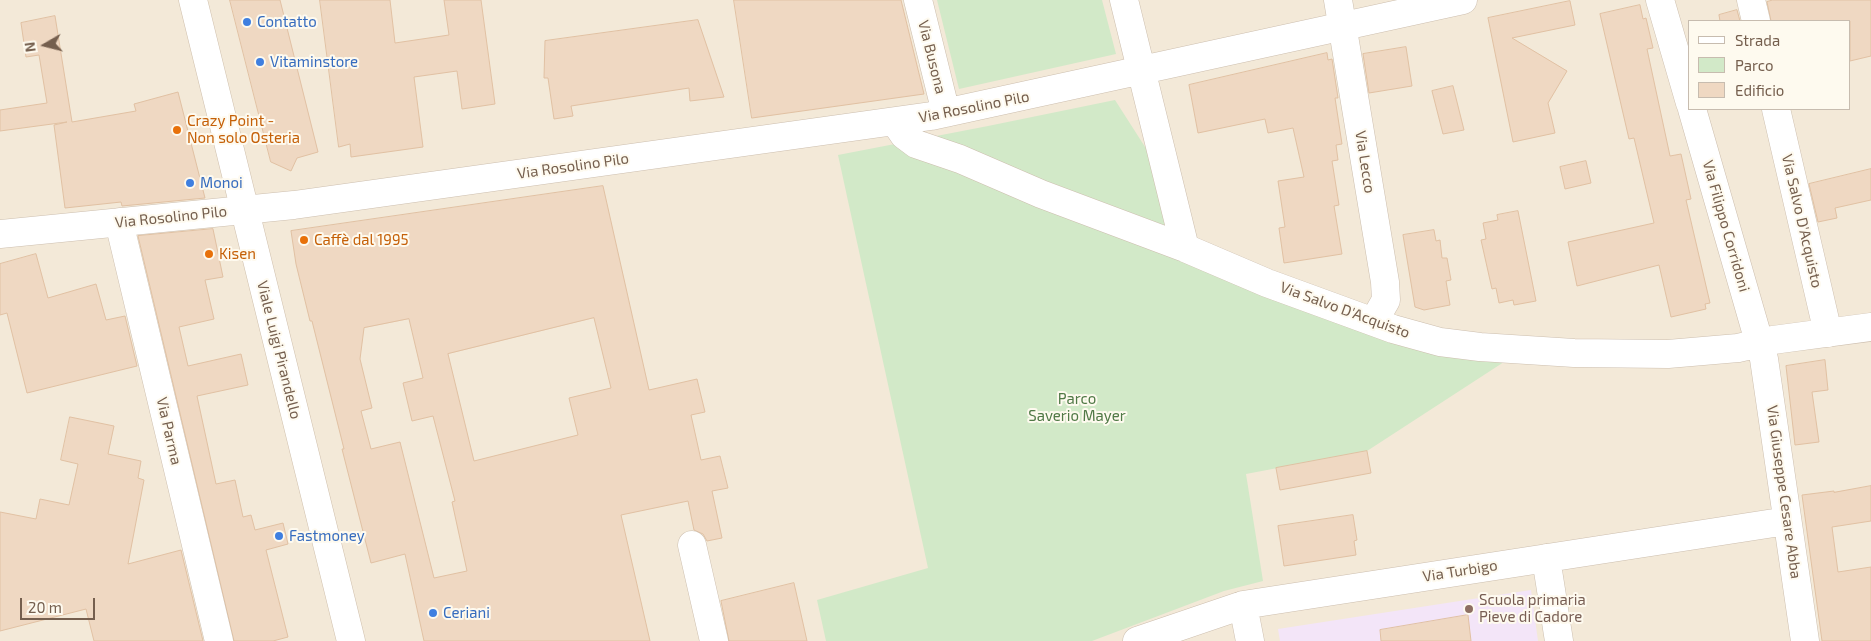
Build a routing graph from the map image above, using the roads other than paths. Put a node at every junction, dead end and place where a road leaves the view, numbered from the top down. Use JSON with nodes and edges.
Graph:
{"nodes":[{"id":1,"x":193,"y":0,"type":"edge"},
{"id":2,"x":918,"y":0,"type":"edge"},
{"id":3,"x":1124,"y":0,"type":"edge"},
{"id":4,"x":1463,"y":0,"type":"edge"},
{"id":5,"x":1660,"y":0,"type":"edge"},
{"id":6,"x":1751,"y":0,"type":"edge"},
{"id":7,"x":1341,"y":13,"type":"edge"},
{"id":8,"x":1756,"y":20,"type":"edge"},
{"id":9,"x":1142,"y":71,"type":"junction"},
{"id":10,"x":1688,"y":96,"type":"edge"},
{"id":11,"x":1692,"y":110,"type":"edge"},
{"id":12,"x":1776,"y":110,"type":"edge"},
{"id":13,"x":946,"y":113,"type":"junction"},
{"id":14,"x":895,"y":122,"type":"junction"},
{"id":15,"x":246,"y":209,"type":"junction"},
{"id":16,"x":118,"y":222,"type":"junction"},
{"id":17,"x":0,"y":234,"type":"edge"},
{"id":18,"x":1185,"y":248,"type":"junction"},
{"id":19,"x":1374,"y":321,"type":"junction"},
{"id":20,"x":1871,"y":327,"type":"edge"},
{"id":21,"x":1828,"y":333,"type":"junction"},
{"id":22,"x":1760,"y":343,"type":"junction"},
{"id":23,"x":1788,"y":521,"type":"junction"},
{"id":24,"x":692,"y":545,"type":"dead end"},
{"id":25,"x":1546,"y":558,"type":"junction"},
{"id":26,"x":1243,"y":605,"type":"junction"},
{"id":27,"x":219,"y":641,"type":"edge"},
{"id":28,"x":351,"y":641,"type":"edge"},
{"id":29,"x":714,"y":641,"type":"edge"},
{"id":30,"x":1137,"y":641,"type":"edge"},
{"id":31,"x":1250,"y":641,"type":"edge"},
{"id":32,"x":1559,"y":641,"type":"edge"},
{"id":33,"x":1805,"y":641,"type":"edge"}],
"edges":[{"from":1,"to":15,"type":"street","name":"Viale Luigi Pirandello"},
{"from":2,"to":13,"type":"street","name":"Via Busona"},
{"from":3,"to":9,"type":"street"},
{"from":4,"to":7,"type":"street","name":"Via Rosolino Pilo"},
{"from":5,"to":10,"type":"street"},
{"from":6,"to":8,"type":"street"},
{"from":7,"to":9,"type":"street","name":"Via Rosolino Pilo"},
{"from":7,"to":19,"type":"street","name":"Via Lecco"},
{"from":9,"to":13,"type":"street","name":"Via Rosolino Pilo"},
{"from":9,"to":18,"type":"street"},
{"from":11,"to":22,"type":"street","name":"Via Filippo Corridoni"},
{"from":12,"to":21,"type":"street","name":"Via Salvo D'Acquisto"},
{"from":13,"to":14,"type":"street","name":"Via Rosolino Pilo"},
{"from":14,"to":15,"type":"street","name":"Via Rosolino Pilo"},
{"from":14,"to":18,"type":"street","name":"Via Salvo D'Acquisto"},
{"from":15,"to":16,"type":"street","name":"Via Rosolino Pilo"},
{"from":15,"to":28,"type":"street","name":"Viale Luigi Pirandello"},
{"from":16,"to":17,"type":"street","name":"Via Rosolino Pilo"},
{"from":16,"to":27,"type":"street","name":"Via Parma"},
{"from":18,"to":19,"type":"street","name":"Via Salvo D'Acquisto"},
{"from":19,"to":22,"type":"street","name":"Via Salvo D'Acquisto"},
{"from":20,"to":21,"type":"street","name":"Via Salvo D'Acquisto"},
{"from":21,"to":22,"type":"street","name":"Via Salvo D'Acquisto"},
{"from":22,"to":23,"type":"street","name":"Via Giuseppe Cesare Abba"},
{"from":23,"to":25,"type":"street","name":"Via Turbigo"},
{"from":23,"to":33,"type":"street","name":"Via Giuseppe Cesare Abba"},
{"from":24,"to":29,"type":"street"},
{"from":25,"to":26,"type":"street","name":"Via Turbigo"},
{"from":25,"to":32,"type":"street"},
{"from":26,"to":30,"type":"street","name":"Via Turbigo"},
{"from":26,"to":31,"type":"street"}]}
